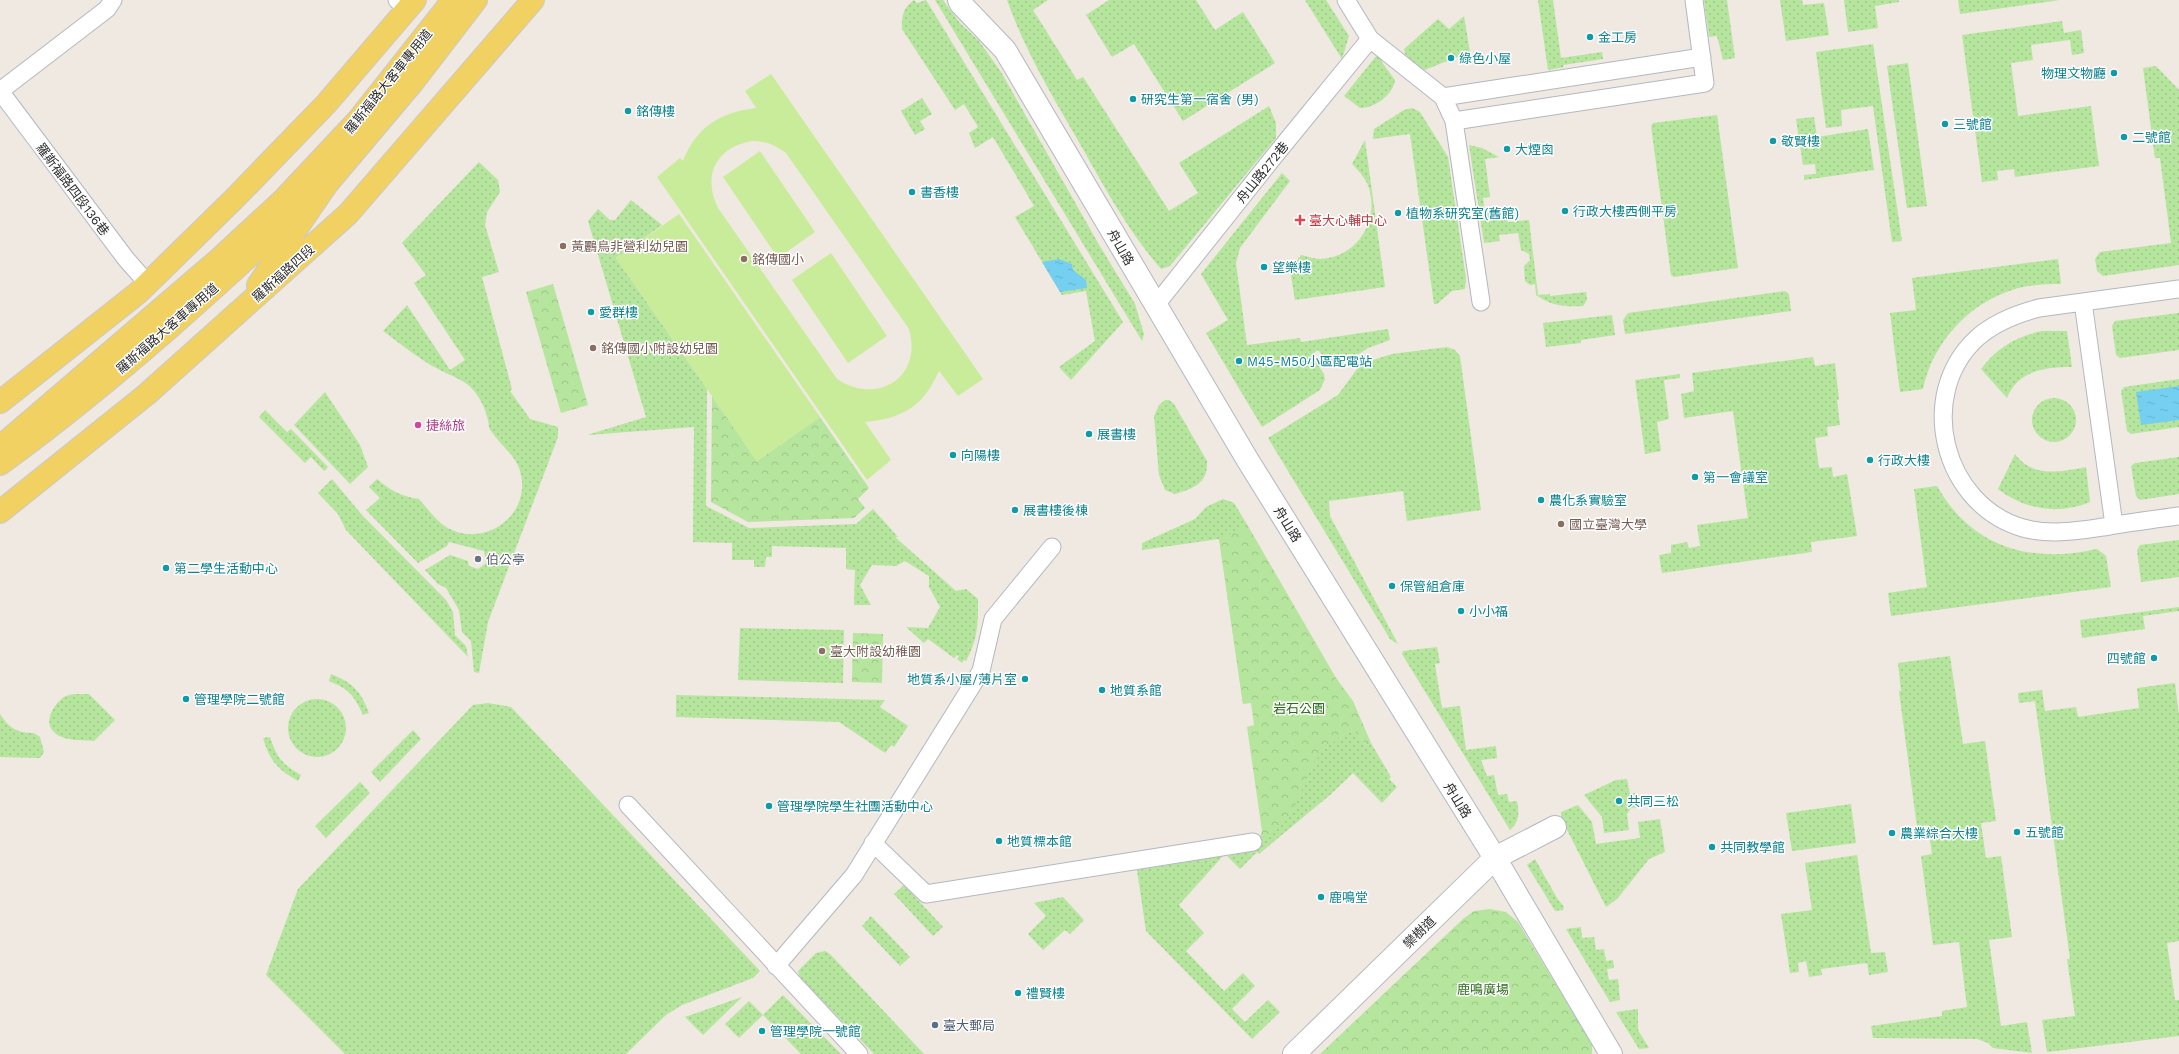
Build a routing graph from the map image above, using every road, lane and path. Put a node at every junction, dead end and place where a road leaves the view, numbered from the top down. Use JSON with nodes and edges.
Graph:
{"nodes":[{"id":1,"x":113,"y":0,"type":"edge"},
{"id":2,"x":453,"y":0,"type":"edge"},
{"id":3,"x":476,"y":0,"type":"edge"},
{"id":4,"x":533,"y":0,"type":"edge"},
{"id":5,"x":959,"y":0,"type":"edge"},
{"id":6,"x":1346,"y":0,"type":"edge"},
{"id":7,"x":1694,"y":0,"type":"edge"},
{"id":8,"x":406,"y":3,"type":"edge"},
{"id":9,"x":1370,"y":39,"type":"junction"},
{"id":10,"x":1702,"y":56,"type":"junction"},
{"id":11,"x":0,"y":91,"type":"edge"},
{"id":12,"x":1443,"y":97,"type":"junction"},
{"id":13,"x":1454,"y":121,"type":"junction"},
{"id":14,"x":328,"y":184,"type":"junction"},
{"id":15,"x":252,"y":228,"type":"junction"},
{"id":16,"x":143,"y":288,"type":"junction"},
{"id":17,"x":2179,"y":289,"type":"edge"},
{"id":18,"x":1481,"y":302,"type":"dead end"},
{"id":19,"x":2083,"y":302,"type":"junction"},
{"id":20,"x":1155,"y":306,"type":"junction"},
{"id":21,"x":235,"y":317,"type":"junction"},
{"id":22,"x":0,"y":402,"type":"edge"},
{"id":23,"x":0,"y":447,"type":"edge"},
{"id":24,"x":0,"y":464,"type":"edge"},
{"id":25,"x":0,"y":512,"type":"edge"},
{"id":26,"x":2179,"y":516,"type":"edge"},
{"id":27,"x":2114,"y":525,"type":"junction"},
{"id":28,"x":1052,"y":547,"type":"dead end"},
{"id":29,"x":628,"y":805,"type":"dead end"},
{"id":30,"x":1556,"y":827,"type":"dead end"},
{"id":31,"x":1253,"y":842,"type":"dead end"},
{"id":32,"x":873,"y":843,"type":"junction"},
{"id":33,"x":1495,"y":858,"type":"junction"},
{"id":34,"x":776,"y":966,"type":"junction"},
{"id":35,"x":859,"y":1054,"type":"edge"},
{"id":36,"x":1294,"y":1054,"type":"edge"},
{"id":37,"x":1611,"y":1054,"type":"edge"}],
"edges":[{"from":1,"to":11,"type":"lane"},
{"from":2,"to":15,"type":"main road","name":"羅斯福路大客車專用道"},
{"from":3,"to":14,"type":"main road","name":"羅斯福路大客車專用道"},
{"from":4,"to":21,"type":"main road","name":"羅斯福路四段"},
{"from":5,"to":20,"type":"street","name":"舟山路"},
{"from":6,"to":9,"type":"lane"},
{"from":7,"to":10,"type":"lane"},
{"from":8,"to":16,"type":"main road"},
{"from":9,"to":12,"type":"lane"},
{"from":9,"to":20,"type":"lane","name":"舟山路272巷"},
{"from":10,"to":12,"type":"lane"},
{"from":10,"to":13,"type":"lane"},
{"from":11,"to":16,"type":"lane","name":"羅斯福路四段136巷"},
{"from":12,"to":13,"type":"lane"},
{"from":13,"to":18,"type":"lane"},
{"from":14,"to":21,"type":"main road","name":"羅斯福路大客車專用道"},
{"from":14,"to":24,"type":"main road","name":"羅斯福路大客車專用道"},
{"from":15,"to":16,"type":"main road","name":"羅斯福路大客車專用道"},
{"from":15,"to":23,"type":"main road","name":"羅斯福路大客車專用道"},
{"from":16,"to":22,"type":"main road"},
{"from":17,"to":19,"type":"lane"},
{"from":19,"to":27,"type":"lane"},
{"from":19,"to":27,"type":"lane"},
{"from":20,"to":33,"type":"street","name":"舟山路"},
{"from":21,"to":25,"type":"main road","name":"羅斯福路四段"},
{"from":26,"to":27,"type":"lane"},
{"from":28,"to":32,"type":"lane"},
{"from":29,"to":34,"type":"lane"},
{"from":30,"to":33,"type":"street","name":"欒樹道"},
{"from":31,"to":32,"type":"lane"},
{"from":32,"to":34,"type":"lane"},
{"from":33,"to":36,"type":"street","name":"欒樹道"},
{"from":33,"to":37,"type":"street","name":"舟山路"},
{"from":34,"to":35,"type":"lane"}]}
